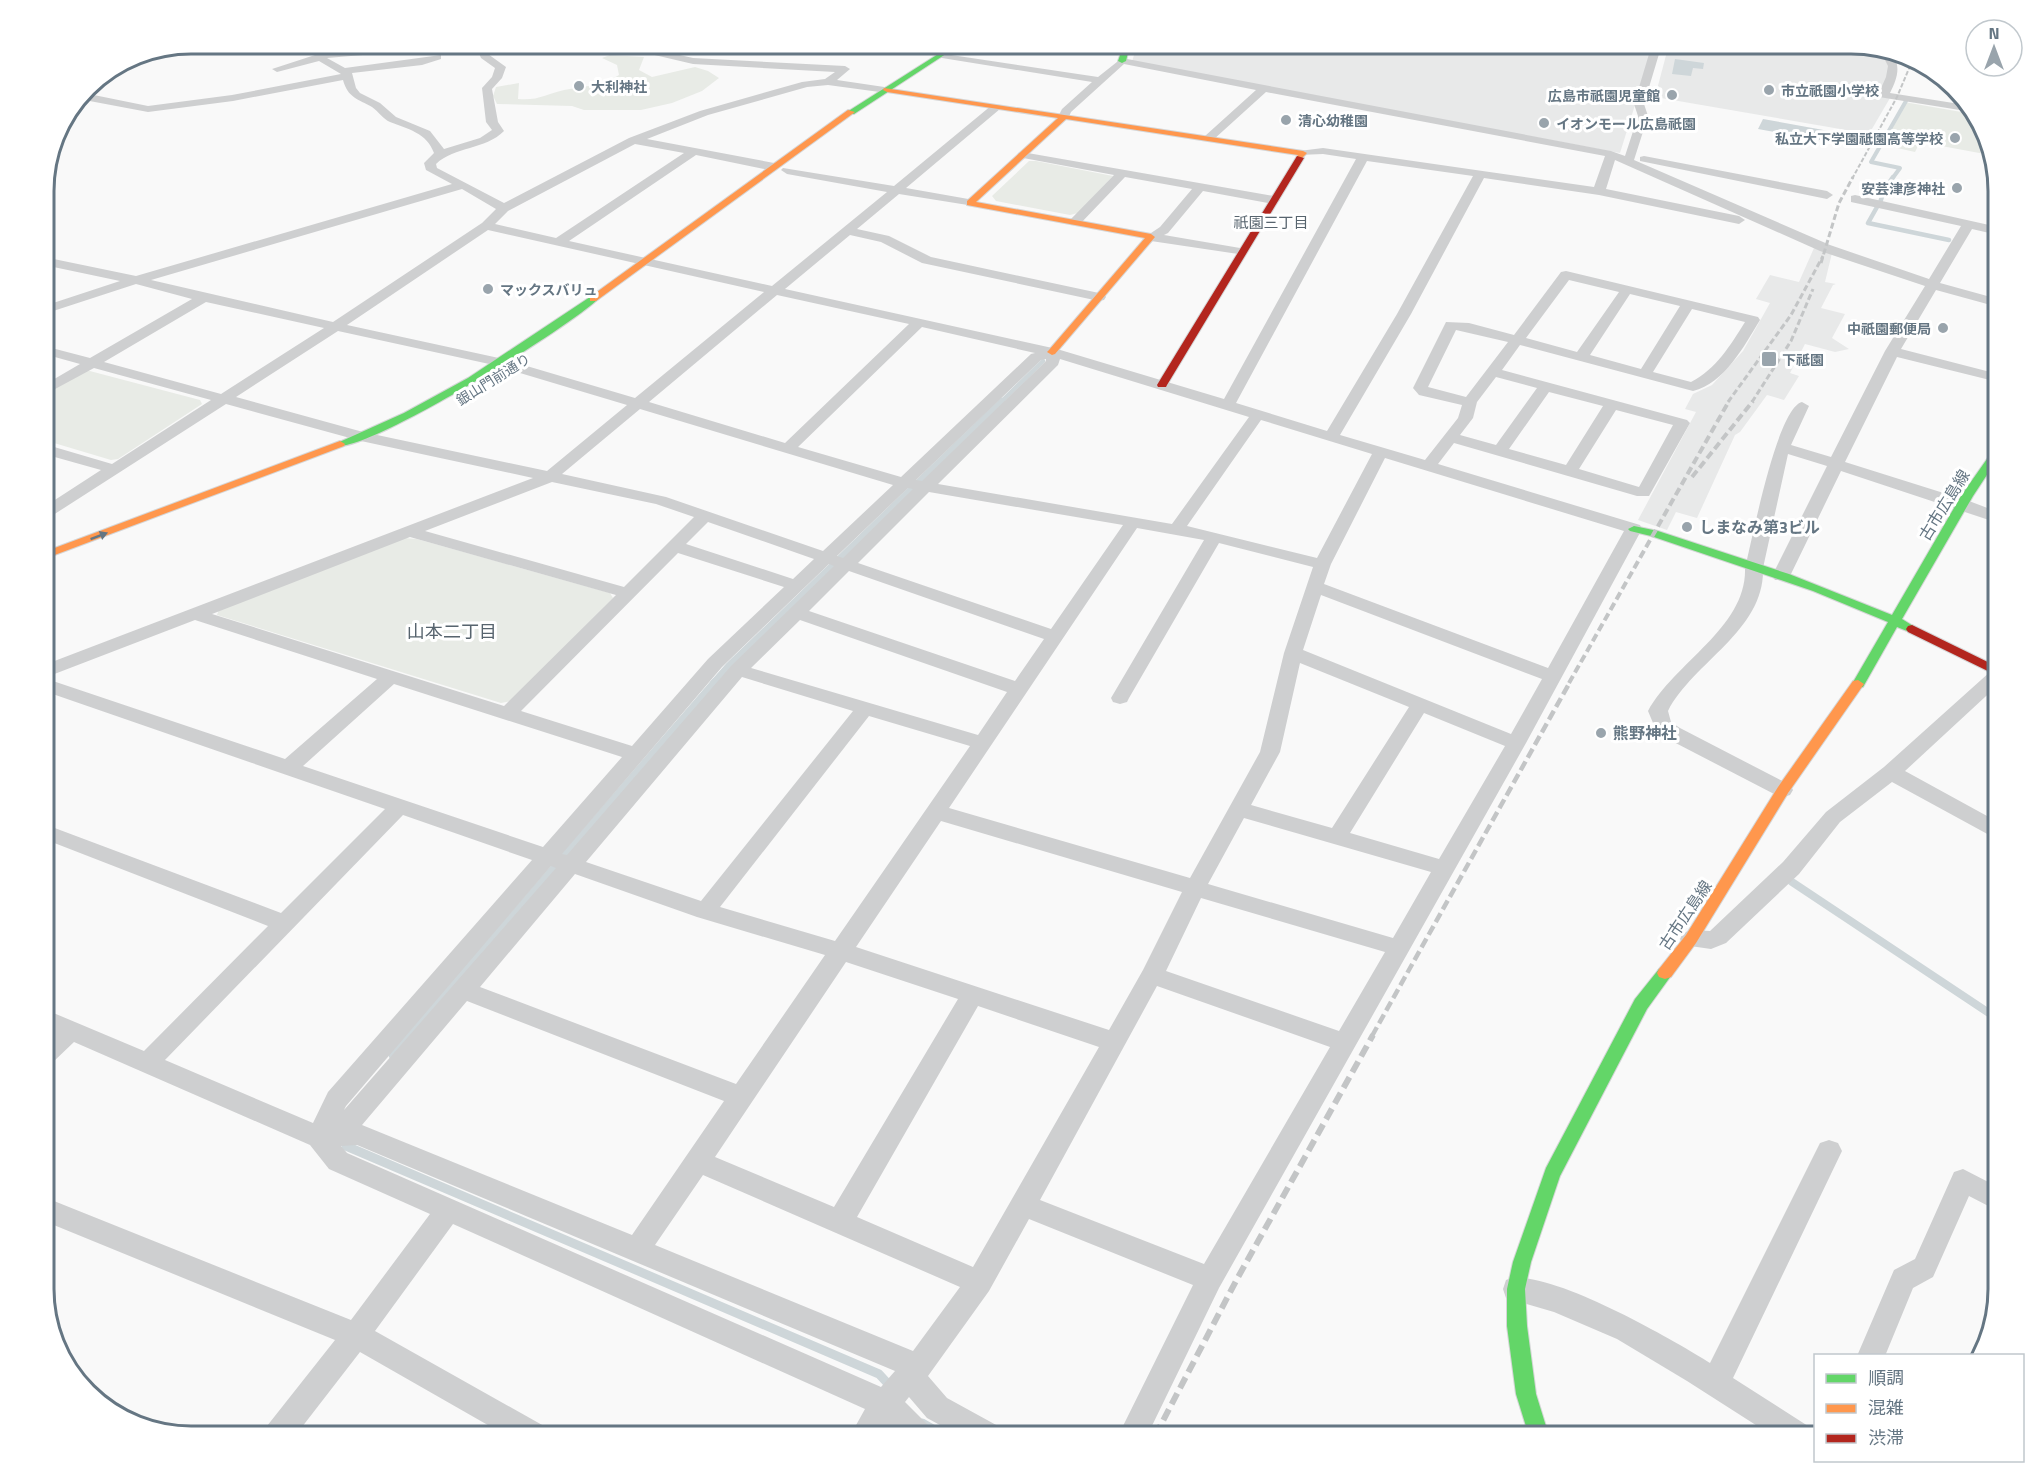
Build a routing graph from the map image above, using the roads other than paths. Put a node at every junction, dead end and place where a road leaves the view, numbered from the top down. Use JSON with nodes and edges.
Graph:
{"nodes":[{"id":1,"x":342,"y":54,"type":"edge"},
{"id":2,"x":433,"y":54,"type":"edge"},
{"id":3,"x":458,"y":54,"type":"edge"},
{"id":4,"x":477,"y":54,"type":"edge"},
{"id":5,"x":663,"y":54,"type":"edge"},
{"id":6,"x":1124,"y":54,"type":"edge"},
{"id":7,"x":1654,"y":54,"type":"edge"},
{"id":8,"x":942,"y":55,"type":"joint"},
{"id":9,"x":320,"y":56,"type":"junction"},
{"id":10,"x":436,"y":57,"type":"junction"},
{"id":11,"x":1891,"y":60,"type":"edge"},
{"id":12,"x":1122,"y":61,"type":"junction"},
{"id":13,"x":277,"y":69,"type":"dead end"},
{"id":14,"x":346,"y":73,"type":"junction"},
{"id":15,"x":1099,"y":81,"type":"junction"},
{"id":16,"x":828,"y":82,"type":"junction"},
{"id":17,"x":1263,"y":89,"type":"junction"},
{"id":18,"x":887,"y":90,"type":"junction"},
{"id":19,"x":91,"y":98,"type":"edge"},
{"id":20,"x":1957,"y":105,"type":"edge"},
{"id":21,"x":996,"y":107,"type":"junction"},
{"id":22,"x":1064,"y":117,"type":"junction"},
{"id":23,"x":1209,"y":138,"type":"junction"},
{"id":24,"x":633,"y":140,"type":"junction"},
{"id":25,"x":693,"y":152,"type":"junction"},
{"id":26,"x":1303,"y":153,"type":"junction"},
{"id":27,"x":440,"y":154,"type":"junction"},
{"id":28,"x":1611,"y":154,"type":"junction"},
{"id":29,"x":1022,"y":155,"type":"junction"},
{"id":30,"x":1363,"y":157,"type":"junction"},
{"id":31,"x":1629,"y":158,"type":"junction"},
{"id":32,"x":780,"y":169,"type":"junction"},
{"id":33,"x":1121,"y":174,"type":"junction"},
{"id":34,"x":1480,"y":174,"type":"junction"},
{"id":35,"x":461,"y":185,"type":"junction"},
{"id":36,"x":1199,"y":188,"type":"junction"},
{"id":37,"x":894,"y":190,"type":"junction"},
{"id":38,"x":1599,"y":191,"type":"junction"},
{"id":39,"x":1738,"y":194,"type":"junction"},
{"id":40,"x":1827,"y":195,"type":"dead end"},
{"id":41,"x":1855,"y":199,"type":"dead end"},
{"id":42,"x":1274,"y":201,"type":"junction"},
{"id":43,"x":970,"y":203,"type":"junction"},
{"id":44,"x":504,"y":208,"type":"junction"},
{"id":45,"x":1759,"y":221,"type":"junction"},
{"id":46,"x":1075,"y":222,"type":"junction"},
{"id":47,"x":1968,"y":225,"type":"junction"},
{"id":48,"x":486,"y":226,"type":"junction"},
{"id":49,"x":1988,"y":229,"type":"edge"},
{"id":50,"x":846,"y":230,"type":"junction"},
{"id":51,"x":1151,"y":237,"type":"junction"},
{"id":52,"x":558,"y":242,"type":"junction"},
{"id":53,"x":1240,"y":252,"type":"junction"},
{"id":54,"x":54,"y":263,"type":"edge"},
{"id":55,"x":652,"y":263,"type":"junction"},
{"id":56,"x":136,"y":280,"type":"junction"},
{"id":57,"x":1934,"y":285,"type":"junction"},
{"id":58,"x":1627,"y":289,"type":"junction"},
{"id":59,"x":774,"y":290,"type":"junction"},
{"id":60,"x":1100,"y":297,"type":"junction"},
{"id":61,"x":204,"y":298,"type":"junction"},
{"id":62,"x":1988,"y":300,"type":"edge"},
{"id":63,"x":1688,"y":304,"type":"junction"},
{"id":64,"x":54,"y":307,"type":"edge"},
{"id":65,"x":920,"y":322,"type":"junction"},
{"id":66,"x":338,"y":326,"type":"junction"},
{"id":67,"x":1516,"y":341,"type":"junction"},
{"id":68,"x":1892,"y":351,"type":"junction"},
{"id":69,"x":1052,"y":352,"type":"junction"},
{"id":70,"x":54,"y":353,"type":"edge"},
{"id":71,"x":1581,"y":357,"type":"junction"},
{"id":72,"x":92,"y":363,"type":"junction"},
{"id":73,"x":509,"y":365,"type":"junction"},
{"id":74,"x":1493,"y":372,"type":"junction"},
{"id":75,"x":1646,"y":374,"type":"junction"},
{"id":76,"x":1988,"y":375,"type":"edge"},
{"id":77,"x":1162,"y":384,"type":"junction"},
{"id":78,"x":54,"y":385,"type":"edge"},
{"id":79,"x":1546,"y":386,"type":"junction"},
{"id":80,"x":225,"y":399,"type":"junction"},
{"id":81,"x":1470,"y":402,"type":"junction"},
{"id":82,"x":639,"y":403,"type":"junction"},
{"id":83,"x":1612,"y":404,"type":"junction"},
{"id":84,"x":1228,"y":405,"type":"junction"},
{"id":85,"x":1802,"y":406,"type":"dead end"},
{"id":86,"x":1258,"y":414,"type":"junction"},
{"id":87,"x":361,"y":436,"type":"junction"},
{"id":88,"x":1331,"y":437,"type":"junction"},
{"id":89,"x":1451,"y":437,"type":"junction"},
{"id":90,"x":380,"y":440,"type":"junction"},
{"id":91,"x":1782,"y":447,"type":"junction"},
{"id":92,"x":788,"y":448,"type":"junction"},
{"id":93,"x":1500,"y":451,"type":"junction"},
{"id":94,"x":54,"y":452,"type":"edge"},
{"id":95,"x":1381,"y":452,"type":"junction"},
{"id":96,"x":1836,"y":465,"type":"junction"},
{"id":97,"x":1429,"y":466,"type":"junction"},
{"id":98,"x":1988,"y":466,"type":"edge"},
{"id":99,"x":113,"y":469,"type":"junction"},
{"id":100,"x":1570,"y":471,"type":"junction"},
{"id":101,"x":549,"y":477,"type":"junction"},
{"id":102,"x":904,"y":483,"type":"junction"},
{"id":103,"x":925,"y":487,"type":"junction"},
{"id":104,"x":1963,"y":504,"type":"junction"},
{"id":105,"x":54,"y":507,"type":"edge"},
{"id":106,"x":1988,"y":514,"type":"edge"},
{"id":107,"x":706,"y":515,"type":"junction"},
{"id":108,"x":1133,"y":522,"type":"junction"},
{"id":109,"x":1177,"y":529,"type":"junction"},
{"id":110,"x":1634,"y":529,"type":"junction"},
{"id":111,"x":408,"y":531,"type":"junction"},
{"id":112,"x":1214,"y":537,"type":"junction"},
{"id":113,"x":675,"y":546,"type":"junction"},
{"id":114,"x":54,"y":552,"type":"edge"},
{"id":115,"x":836,"y":562,"type":"junction"},
{"id":116,"x":1322,"y":564,"type":"junction"},
{"id":117,"x":54,"y":567,"type":"edge"},
{"id":118,"x":1754,"y":568,"type":"junction"},
{"id":119,"x":1781,"y":576,"type":"junction"},
{"id":120,"x":797,"y":586,"type":"junction"},
{"id":121,"x":1314,"y":586,"type":"junction"},
{"id":122,"x":627,"y":593,"type":"junction"},
{"id":123,"x":796,"y":612,"type":"junction"},
{"id":124,"x":194,"y":614,"type":"junction"},
{"id":125,"x":1894,"y":619,"type":"junction"},
{"id":126,"x":1056,"y":637,"type":"junction"},
{"id":127,"x":1293,"y":653,"type":"junction"},
{"id":128,"x":54,"y":668,"type":"edge"},
{"id":129,"x":738,"y":669,"type":"junction"},
{"id":130,"x":1988,"y":669,"type":"edge"},
{"id":131,"x":390,"y":677,"type":"junction"},
{"id":132,"x":1553,"y":677,"type":"junction"},
{"id":133,"x":1988,"y":683,"type":"edge"},
{"id":134,"x":54,"y":687,"type":"edge"},
{"id":135,"x":1019,"y":689,"type":"junction"},
{"id":136,"x":1120,"y":698,"type":"dead end"},
{"id":137,"x":1420,"y":705,"type":"junction"},
{"id":138,"x":866,"y":708,"type":"junction"},
{"id":139,"x":506,"y":715,"type":"junction"},
{"id":140,"x":982,"y":743,"type":"junction"},
{"id":141,"x":1515,"y":743,"type":"junction"},
{"id":142,"x":636,"y":755,"type":"junction"},
{"id":143,"x":288,"y":768,"type":"junction"},
{"id":144,"x":1891,"y":772,"type":"junction"},
{"id":145,"x":1784,"y":790,"type":"junction"},
{"id":146,"x":399,"y":807,"type":"junction"},
{"id":147,"x":1239,"y":809,"type":"junction"},
{"id":148,"x":936,"y":812,"type":"junction"},
{"id":149,"x":1988,"y":825,"type":"edge"},
{"id":150,"x":54,"y":835,"type":"edge"},
{"id":151,"x":1337,"y":837,"type":"junction"},
{"id":152,"x":546,"y":857,"type":"junction"},
{"id":153,"x":570,"y":865,"type":"junction"},
{"id":154,"x":1444,"y":868,"type":"junction"},
{"id":155,"x":1196,"y":887,"type":"junction"},
{"id":156,"x":705,"y":911,"type":"junction"},
{"id":157,"x":285,"y":924,"type":"junction"},
{"id":158,"x":1691,"y":939,"type":"junction"},
{"id":159,"x":1399,"y":948,"type":"junction"},
{"id":160,"x":841,"y":951,"type":"junction"},
{"id":161,"x":1152,"y":975,"type":"junction"},
{"id":162,"x":464,"y":990,"type":"junction"},
{"id":163,"x":972,"y":995,"type":"junction"},
{"id":164,"x":54,"y":1021,"type":"edge"},
{"id":165,"x":72,"y":1029,"type":"junction"},
{"id":166,"x":1114,"y":1042,"type":"junction"},
{"id":167,"x":1343,"y":1042,"type":"junction"},
{"id":168,"x":54,"y":1046,"type":"edge"},
{"id":169,"x":148,"y":1062,"type":"junction"},
{"id":170,"x":741,"y":1097,"type":"junction"},
{"id":171,"x":319,"y":1137,"type":"junction"},
{"id":172,"x":1829,"y":1151,"type":"dead end"},
{"id":173,"x":698,"y":1161,"type":"junction"},
{"id":174,"x":1988,"y":1194,"type":"edge"},
{"id":175,"x":1023,"y":1205,"type":"junction"},
{"id":176,"x":448,"y":1210,"type":"junction"},
{"id":177,"x":54,"y":1213,"type":"edge"},
{"id":178,"x":840,"y":1222,"type":"junction"},
{"id":179,"x":637,"y":1250,"type":"junction"},
{"id":180,"x":1210,"y":1279,"type":"junction"},
{"id":181,"x":979,"y":1282,"type":"junction"},
{"id":182,"x":1516,"y":1289,"type":"junction"},
{"id":183,"x":356,"y":1335,"type":"junction"},
{"id":184,"x":1872,"y":1354,"type":"edge"},
{"id":185,"x":914,"y":1372,"type":"junction"},
{"id":186,"x":1715,"y":1384,"type":"junction"},
{"id":187,"x":886,"y":1402,"type":"junction"},
{"id":188,"x":286,"y":1426,"type":"edge"},
{"id":189,"x":515,"y":1426,"type":"edge"},
{"id":190,"x":871,"y":1426,"type":"edge"},
{"id":191,"x":909,"y":1426,"type":"edge"},
{"id":192,"x":969,"y":1426,"type":"edge"},
{"id":193,"x":1137,"y":1426,"type":"edge"},
{"id":194,"x":1536,"y":1426,"type":"edge"},
{"id":195,"x":1781,"y":1426,"type":"edge"}],
"edges":[{"from":1,"to":9,"type":"street"},
{"from":2,"to":10,"type":"street"},
{"from":3,"to":10,"type":"street"},
{"from":4,"to":27,"type":"street"},
{"from":5,"to":16,"type":"street"},
{"from":6,"to":12,"type":"street"},
{"from":7,"to":31,"type":"street"},
{"from":8,"to":15,"type":"street"},
{"from":8,"to":18,"type":"street","name":"銀山門前通り"},
{"from":9,"to":13,"type":"street"},
{"from":9,"to":14,"type":"street"},
{"from":10,"to":14,"type":"street"},
{"from":11,"to":20,"type":"street"},
{"from":12,"to":15,"type":"street"},
{"from":12,"to":17,"type":"street"},
{"from":14,"to":19,"type":"street"},
{"from":14,"to":27,"type":"street"},
{"from":15,"to":22,"type":"street"},
{"from":16,"to":18,"type":"street"},
{"from":16,"to":24,"type":"street"},
{"from":17,"to":23,"type":"street"},
{"from":17,"to":28,"type":"street"},
{"from":18,"to":21,"type":"street"},
{"from":18,"to":32,"type":"street","name":"銀山門前通り"},
{"from":21,"to":22,"type":"street"},
{"from":21,"to":37,"type":"street"},
{"from":22,"to":23,"type":"street"},
{"from":22,"to":29,"type":"street"},
{"from":23,"to":26,"type":"street"},
{"from":24,"to":25,"type":"street"},
{"from":24,"to":44,"type":"street"},
{"from":25,"to":32,"type":"street"},
{"from":25,"to":52,"type":"street"},
{"from":26,"to":30,"type":"street"},
{"from":26,"to":42,"type":"street"},
{"from":27,"to":35,"type":"street"},
{"from":28,"to":31,"type":"street"},
{"from":28,"to":38,"type":"street"},
{"from":29,"to":33,"type":"street"},
{"from":29,"to":43,"type":"street"},
{"from":30,"to":34,"type":"street"},
{"from":30,"to":84,"type":"street"},
{"from":31,"to":39,"type":"street"},
{"from":31,"to":39,"type":"street"},
{"from":32,"to":37,"type":"street"},
{"from":32,"to":55,"type":"street","name":"銀山門前通り"},
{"from":33,"to":36,"type":"street"},
{"from":33,"to":46,"type":"street"},
{"from":34,"to":38,"type":"street"},
{"from":34,"to":88,"type":"street"},
{"from":35,"to":44,"type":"street"},
{"from":35,"to":56,"type":"street"},
{"from":36,"to":42,"type":"street"},
{"from":36,"to":51,"type":"street"},
{"from":37,"to":43,"type":"street"},
{"from":37,"to":50,"type":"street"},
{"from":38,"to":45,"type":"street"},
{"from":39,"to":40,"type":"street"},
{"from":39,"to":45,"type":"street"},
{"from":41,"to":47,"type":"street"},
{"from":42,"to":53,"type":"street"},
{"from":43,"to":46,"type":"street"},
{"from":44,"to":48,"type":"street"},
{"from":45,"to":57,"type":"street"},
{"from":46,"to":51,"type":"street"},
{"from":47,"to":49,"type":"street"},
{"from":47,"to":57,"type":"street"},
{"from":48,"to":52,"type":"street"},
{"from":48,"to":66,"type":"street"},
{"from":50,"to":59,"type":"street"},
{"from":50,"to":60,"type":"street"},
{"from":51,"to":53,"type":"street"},
{"from":51,"to":60,"type":"street"},
{"from":52,"to":55,"type":"street"},
{"from":53,"to":77,"type":"street"},
{"from":54,"to":56,"type":"street"},
{"from":55,"to":59,"type":"street"},
{"from":55,"to":73,"type":"street","name":"銀山門前通り"},
{"from":56,"to":61,"type":"street"},
{"from":56,"to":64,"type":"street"},
{"from":57,"to":62,"type":"street"},
{"from":57,"to":68,"type":"street"},
{"from":58,"to":63,"type":"street"},
{"from":58,"to":67,"type":"street"},
{"from":58,"to":71,"type":"street"},
{"from":59,"to":65,"type":"street"},
{"from":59,"to":82,"type":"street"},
{"from":60,"to":69,"type":"street"},
{"from":61,"to":66,"type":"street"},
{"from":61,"to":72,"type":"street"},
{"from":63,"to":75,"type":"street"},
{"from":63,"to":75,"type":"street"},
{"from":65,"to":69,"type":"street"},
{"from":65,"to":92,"type":"street"},
{"from":66,"to":73,"type":"street"},
{"from":66,"to":80,"type":"street"},
{"from":67,"to":71,"type":"street"},
{"from":67,"to":74,"type":"street"},
{"from":67,"to":81,"type":"street"},
{"from":68,"to":76,"type":"street"},
{"from":68,"to":96,"type":"street"},
{"from":69,"to":77,"type":"street"},
{"from":69,"to":102,"type":"street"},
{"from":69,"to":103,"type":"street"},
{"from":70,"to":72,"type":"street"},
{"from":71,"to":75,"type":"street"},
{"from":72,"to":78,"type":"street"},
{"from":72,"to":80,"type":"street"},
{"from":73,"to":82,"type":"street"},
{"from":73,"to":87,"type":"street","name":"銀山門前通り"},
{"from":73,"to":90,"type":"street","name":"銀山門前通り"},
{"from":74,"to":79,"type":"street"},
{"from":74,"to":81,"type":"street"},
{"from":77,"to":84,"type":"street"},
{"from":79,"to":83,"type":"street"},
{"from":79,"to":93,"type":"street"},
{"from":80,"to":87,"type":"street"},
{"from":80,"to":99,"type":"street"},
{"from":81,"to":89,"type":"street"},
{"from":82,"to":92,"type":"street"},
{"from":82,"to":101,"type":"street"},
{"from":83,"to":100,"type":"street"},
{"from":83,"to":100,"type":"street"},
{"from":84,"to":86,"type":"street"},
{"from":85,"to":91,"type":"street"},
{"from":86,"to":88,"type":"street"},
{"from":86,"to":109,"type":"street"},
{"from":87,"to":90,"type":"street"},
{"from":114,"to":87,"type":"street","name":"銀山門前通り","one_way":true},
{"from":88,"to":95,"type":"street"},
{"from":89,"to":93,"type":"street"},
{"from":89,"to":97,"type":"street"},
{"from":90,"to":101,"type":"street"},
{"from":90,"to":117,"type":"street","name":"銀山門前通り"},
{"from":91,"to":96,"type":"street"},
{"from":91,"to":118,"type":"street"},
{"from":92,"to":102,"type":"street"},
{"from":93,"to":100,"type":"street"},
{"from":94,"to":99,"type":"street"},
{"from":95,"to":97,"type":"street"},
{"from":95,"to":116,"type":"street"},
{"from":96,"to":104,"type":"street"},
{"from":96,"to":119,"type":"street"},
{"from":97,"to":110,"type":"street"},
{"from":98,"to":104,"type":"street","name":"古市広島線"},
{"from":99,"to":105,"type":"street"},
{"from":101,"to":107,"type":"street"},
{"from":101,"to":111,"type":"street"},
{"from":102,"to":103,"type":"street"},
{"from":102,"to":115,"type":"street"},
{"from":103,"to":108,"type":"street"},
{"from":103,"to":115,"type":"street"},
{"from":104,"to":106,"type":"street"},
{"from":104,"to":125,"type":"street","name":"古市広島線"},
{"from":107,"to":113,"type":"street"},
{"from":107,"to":115,"type":"street"},
{"from":108,"to":109,"type":"street"},
{"from":108,"to":126,"type":"street"},
{"from":109,"to":112,"type":"street"},
{"from":110,"to":118,"type":"street"},
{"from":110,"to":132,"type":"street"},
{"from":111,"to":122,"type":"street"},
{"from":111,"to":124,"type":"street"},
{"from":112,"to":116,"type":"street"},
{"from":112,"to":136,"type":"street"},
{"from":113,"to":120,"type":"street"},
{"from":113,"to":122,"type":"street"},
{"from":115,"to":120,"type":"street"},
{"from":115,"to":123,"type":"street"},
{"from":115,"to":126,"type":"street"},
{"from":116,"to":121,"type":"street"},
{"from":118,"to":119,"type":"street"},
{"from":118,"to":145,"type":"street"},
{"from":119,"to":125,"type":"street"},
{"from":120,"to":142,"type":"street"},
{"from":121,"to":127,"type":"street"},
{"from":121,"to":132,"type":"street"},
{"from":122,"to":139,"type":"street"},
{"from":123,"to":129,"type":"street"},
{"from":123,"to":135,"type":"street"},
{"from":124,"to":128,"type":"street"},
{"from":124,"to":131,"type":"street"},
{"from":125,"to":130,"type":"street"},
{"from":125,"to":145,"type":"street","name":"古市広島線"},
{"from":126,"to":135,"type":"street"},
{"from":127,"to":137,"type":"street"},
{"from":127,"to":147,"type":"street"},
{"from":129,"to":138,"type":"street"},
{"from":129,"to":153,"type":"street"},
{"from":131,"to":139,"type":"street"},
{"from":131,"to":143,"type":"street"},
{"from":132,"to":141,"type":"street"},
{"from":133,"to":144,"type":"street"},
{"from":134,"to":143,"type":"street"},
{"from":135,"to":140,"type":"street"},
{"from":137,"to":141,"type":"street"},
{"from":137,"to":151,"type":"street"},
{"from":138,"to":140,"type":"street"},
{"from":138,"to":156,"type":"street"},
{"from":139,"to":142,"type":"street"},
{"from":140,"to":148,"type":"street"},
{"from":141,"to":154,"type":"street"},
{"from":142,"to":152,"type":"street"},
{"from":143,"to":146,"type":"street"},
{"from":144,"to":149,"type":"street"},
{"from":144,"to":158,"type":"street"},
{"from":145,"to":158,"type":"street","name":"古市広島線"},
{"from":146,"to":152,"type":"street"},
{"from":146,"to":157,"type":"street"},
{"from":147,"to":151,"type":"street"},
{"from":147,"to":155,"type":"street"},
{"from":148,"to":155,"type":"street"},
{"from":148,"to":160,"type":"street"},
{"from":150,"to":157,"type":"street"},
{"from":151,"to":154,"type":"street"},
{"from":152,"to":153,"type":"street"},
{"from":152,"to":171,"type":"street"},
{"from":153,"to":156,"type":"street"},
{"from":153,"to":162,"type":"street"},
{"from":154,"to":159,"type":"street"},
{"from":155,"to":159,"type":"street"},
{"from":155,"to":161,"type":"street"},
{"from":156,"to":160,"type":"street"},
{"from":157,"to":169,"type":"street"},
{"from":158,"to":182,"type":"street","name":"古市広島線"},
{"from":159,"to":167,"type":"street"},
{"from":160,"to":163,"type":"street"},
{"from":160,"to":170,"type":"street"},
{"from":161,"to":166,"type":"street"},
{"from":161,"to":167,"type":"street"},
{"from":162,"to":170,"type":"street"},
{"from":162,"to":171,"type":"street"},
{"from":163,"to":166,"type":"street"},
{"from":163,"to":178,"type":"street"},
{"from":164,"to":165,"type":"street"},
{"from":165,"to":168,"type":"street"},
{"from":165,"to":169,"type":"street"},
{"from":166,"to":175,"type":"street"},
{"from":167,"to":180,"type":"street"},
{"from":169,"to":171,"type":"street"},
{"from":170,"to":173,"type":"street"},
{"from":171,"to":176,"type":"street"},
{"from":171,"to":179,"type":"street"},
{"from":172,"to":186,"type":"street"},
{"from":173,"to":178,"type":"street"},
{"from":173,"to":179,"type":"street"},
{"from":174,"to":184,"type":"street"},
{"from":175,"to":180,"type":"street"},
{"from":175,"to":181,"type":"street"},
{"from":176,"to":183,"type":"street"},
{"from":176,"to":187,"type":"street"},
{"from":177,"to":183,"type":"street"},
{"from":178,"to":181,"type":"street"},
{"from":179,"to":185,"type":"street"},
{"from":180,"to":193,"type":"street"},
{"from":181,"to":185,"type":"street"},
{"from":182,"to":186,"type":"street"},
{"from":182,"to":194,"type":"street","name":"古市広島線"},
{"from":183,"to":188,"type":"street"},
{"from":183,"to":189,"type":"street"},
{"from":185,"to":187,"type":"street"},
{"from":185,"to":192,"type":"street"},
{"from":186,"to":195,"type":"street"},
{"from":187,"to":190,"type":"street"},
{"from":187,"to":191,"type":"street"}]}
